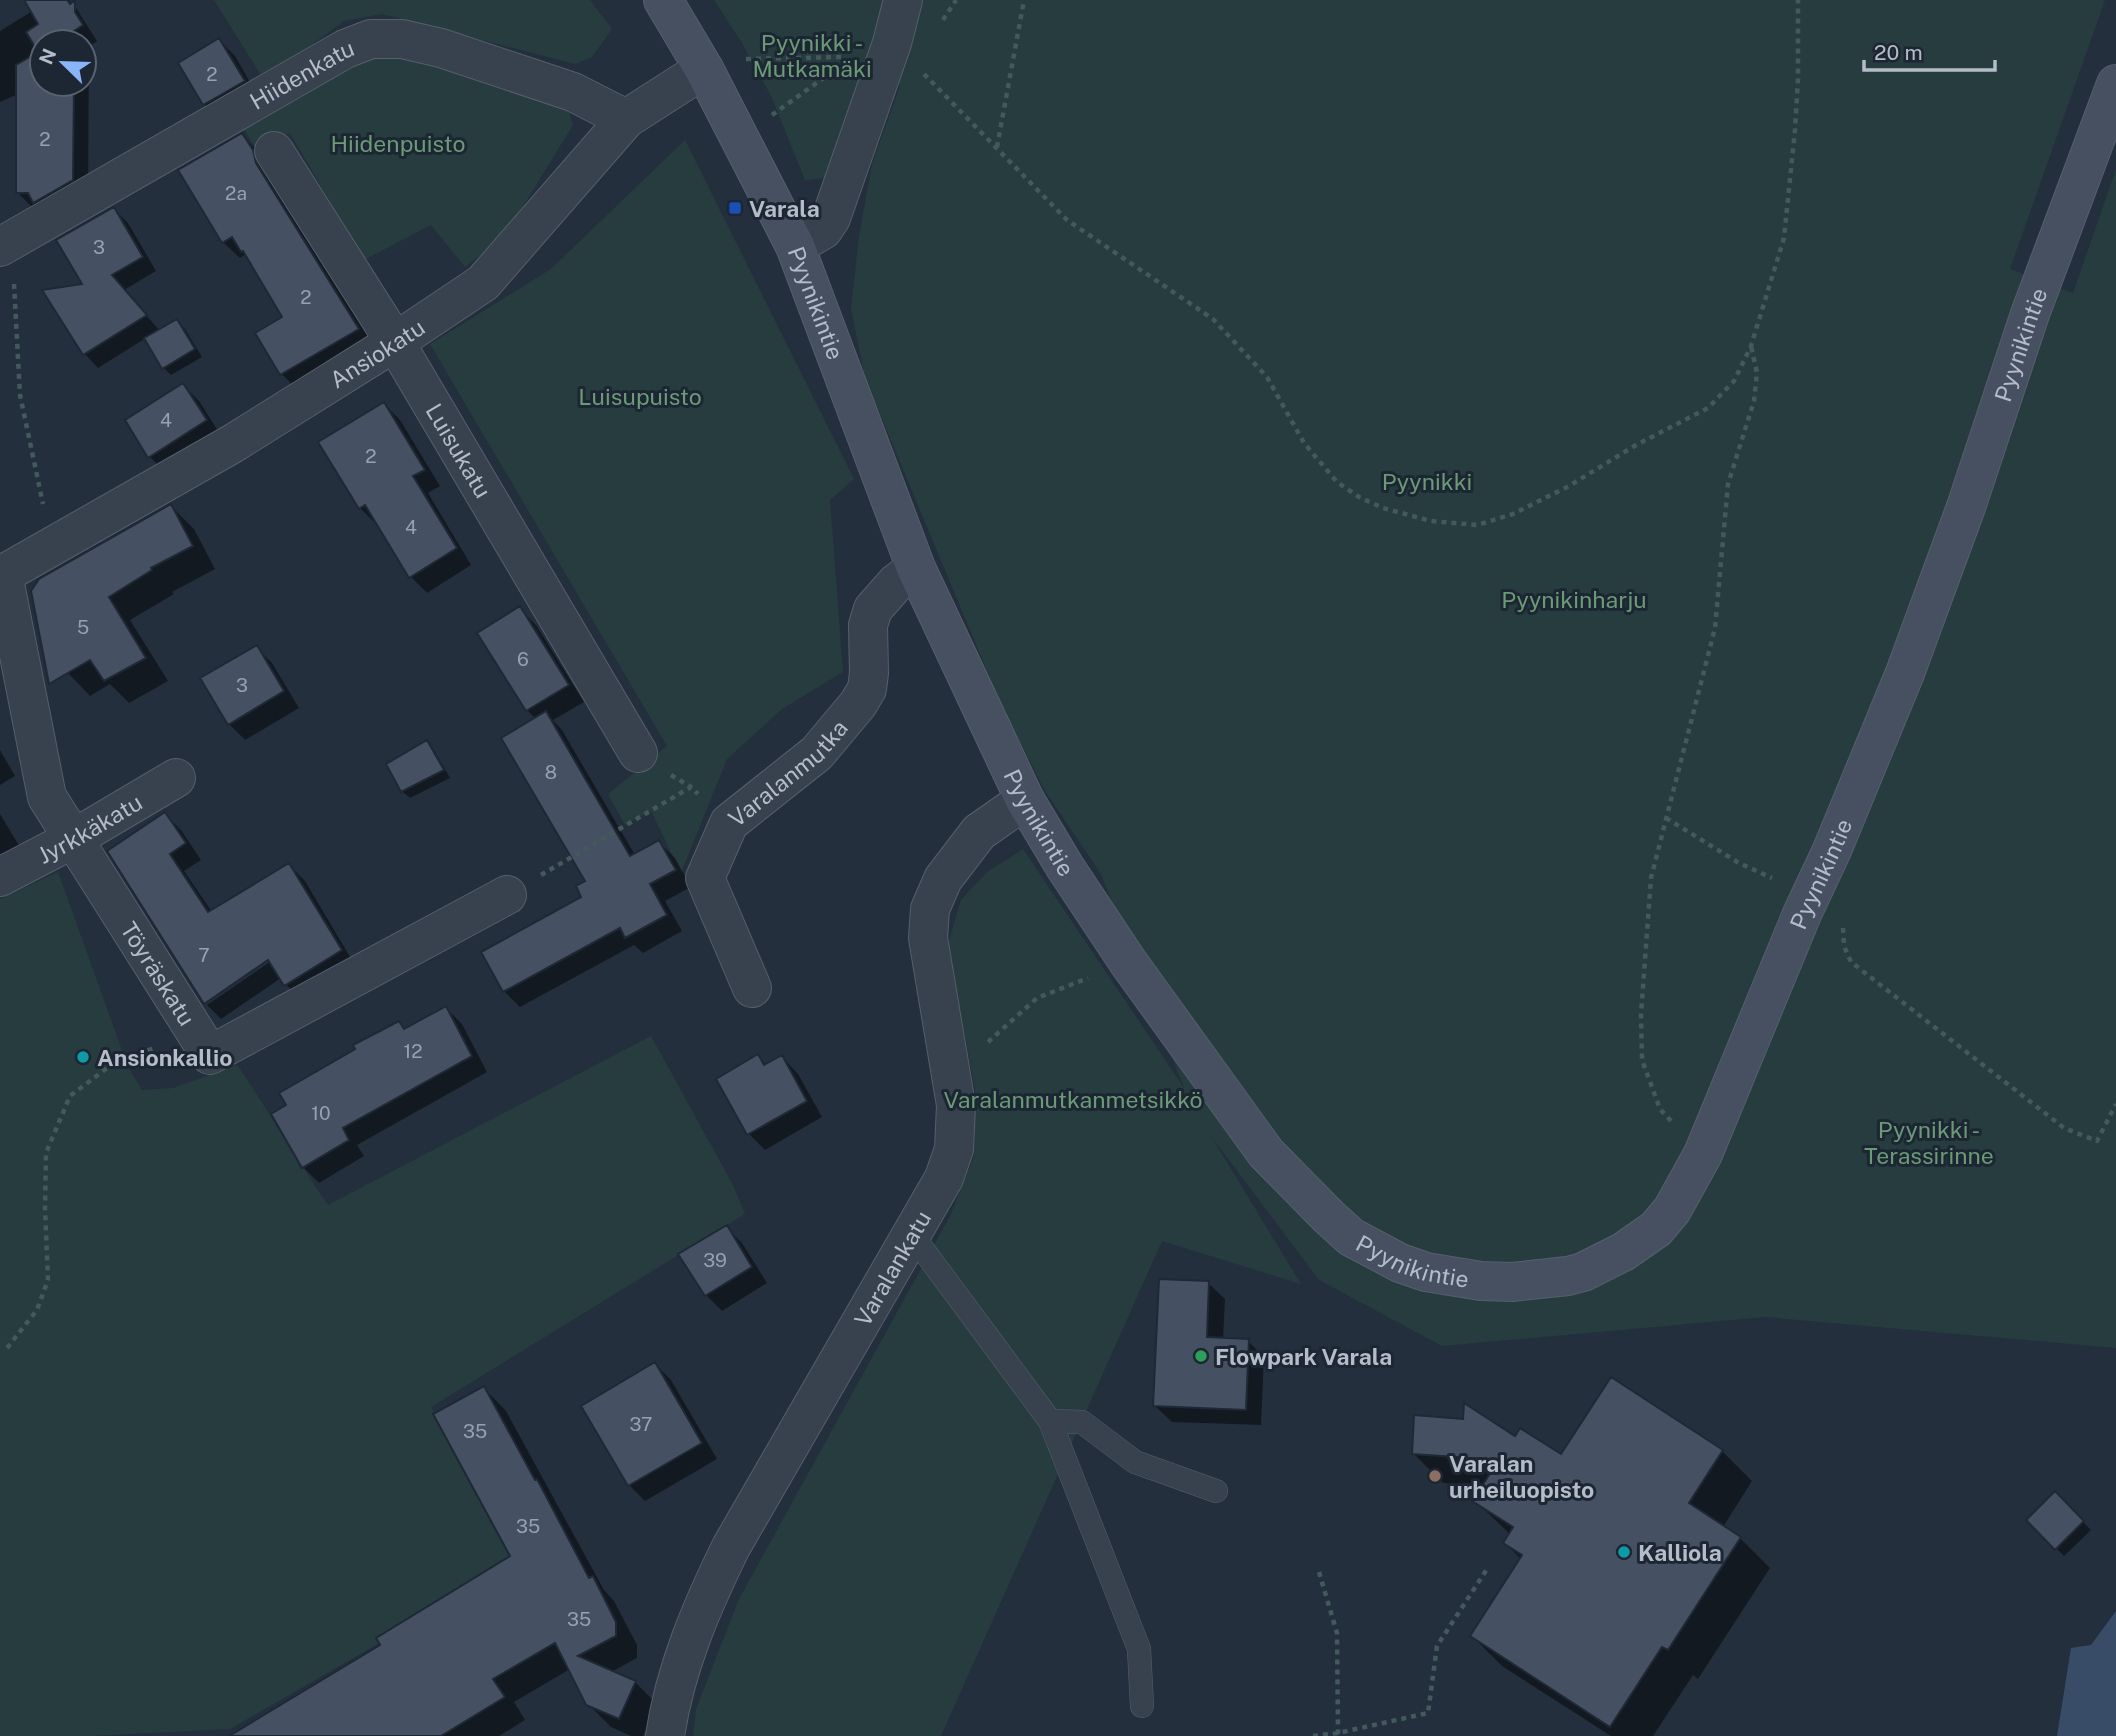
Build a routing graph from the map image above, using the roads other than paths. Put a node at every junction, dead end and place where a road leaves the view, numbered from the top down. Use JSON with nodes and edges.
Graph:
{"nodes":[{"id":1,"x":663,"y":0,"type":"edge"},
{"id":2,"x":904,"y":0,"type":"edge"},
{"id":3,"x":704,"y":69,"type":"junction"},
{"id":4,"x":2116,"y":84,"type":"edge"},
{"id":5,"x":626,"y":120,"type":"junction"},
{"id":6,"x":274,"y":151,"type":"dead end"},
{"id":7,"x":6,"y":244,"type":"edge"},
{"id":8,"x":796,"y":246,"type":"junction"},
{"id":9,"x":395,"y":342,"type":"junction"},
{"id":10,"x":916,"y":568,"type":"junction"},
{"id":11,"x":1,"y":575,"type":"edge"},
{"id":12,"x":638,"y":753,"type":"dead end"},
{"id":13,"x":176,"y":778,"type":"dead end"},
{"id":14,"x":1025,"y":800,"type":"junction"},
{"id":15,"x":73,"y":839,"type":"junction"},
{"id":16,"x":0,"y":877,"type":"edge"},
{"id":17,"x":508,"y":895,"type":"road end"},
{"id":18,"x":752,"y":988,"type":"dead end"},
{"id":19,"x":913,"y":1236,"type":"junction"},
{"id":20,"x":1050,"y":1421,"type":"junction"},
{"id":21,"x":1216,"y":1490,"type":"dead end"},
{"id":22,"x":1142,"y":1706,"type":"dead end"},
{"id":23,"x":665,"y":1736,"type":"edge"}],
"edges":[{"from":1,"to":3,"type":"street","name":"Pyynikintie"},
{"from":2,"to":8,"type":"street"},
{"from":3,"to":5,"type":"street","name":"Ansiokatu"},
{"from":3,"to":8,"type":"street","name":"Pyynikintie"},
{"from":4,"to":14,"type":"street","name":"Pyynikintie"},
{"from":5,"to":7,"type":"street","name":"Hiidenkatu"},
{"from":5,"to":9,"type":"street","name":"Ansiokatu"},
{"from":6,"to":9,"type":"street","name":"Luisukatu"},
{"from":8,"to":10,"type":"street","name":"Pyynikintie"},
{"from":9,"to":11,"type":"street","name":"Ansiokatu"},
{"from":9,"to":12,"type":"street","name":"Luisukatu"},
{"from":10,"to":14,"type":"street","name":"Pyynikintie"},
{"from":10,"to":18,"type":"street","name":"Varalanmutka"},
{"from":11,"to":15,"type":"street","name":"Töyräskatu"},
{"from":13,"to":15,"type":"street","name":"Jyrkkäkatu"},
{"from":14,"to":19,"type":"street","name":"Varalankatu"},
{"from":15,"to":16,"type":"street","name":"Jyrkkäkatu"},
{"from":15,"to":17,"type":"street","name":"Töyräskatu"},
{"from":19,"to":20,"type":"lane"},
{"from":19,"to":23,"type":"street","name":"Varalankatu"},
{"from":20,"to":21,"type":"lane"},
{"from":20,"to":22,"type":"lane"}]}
